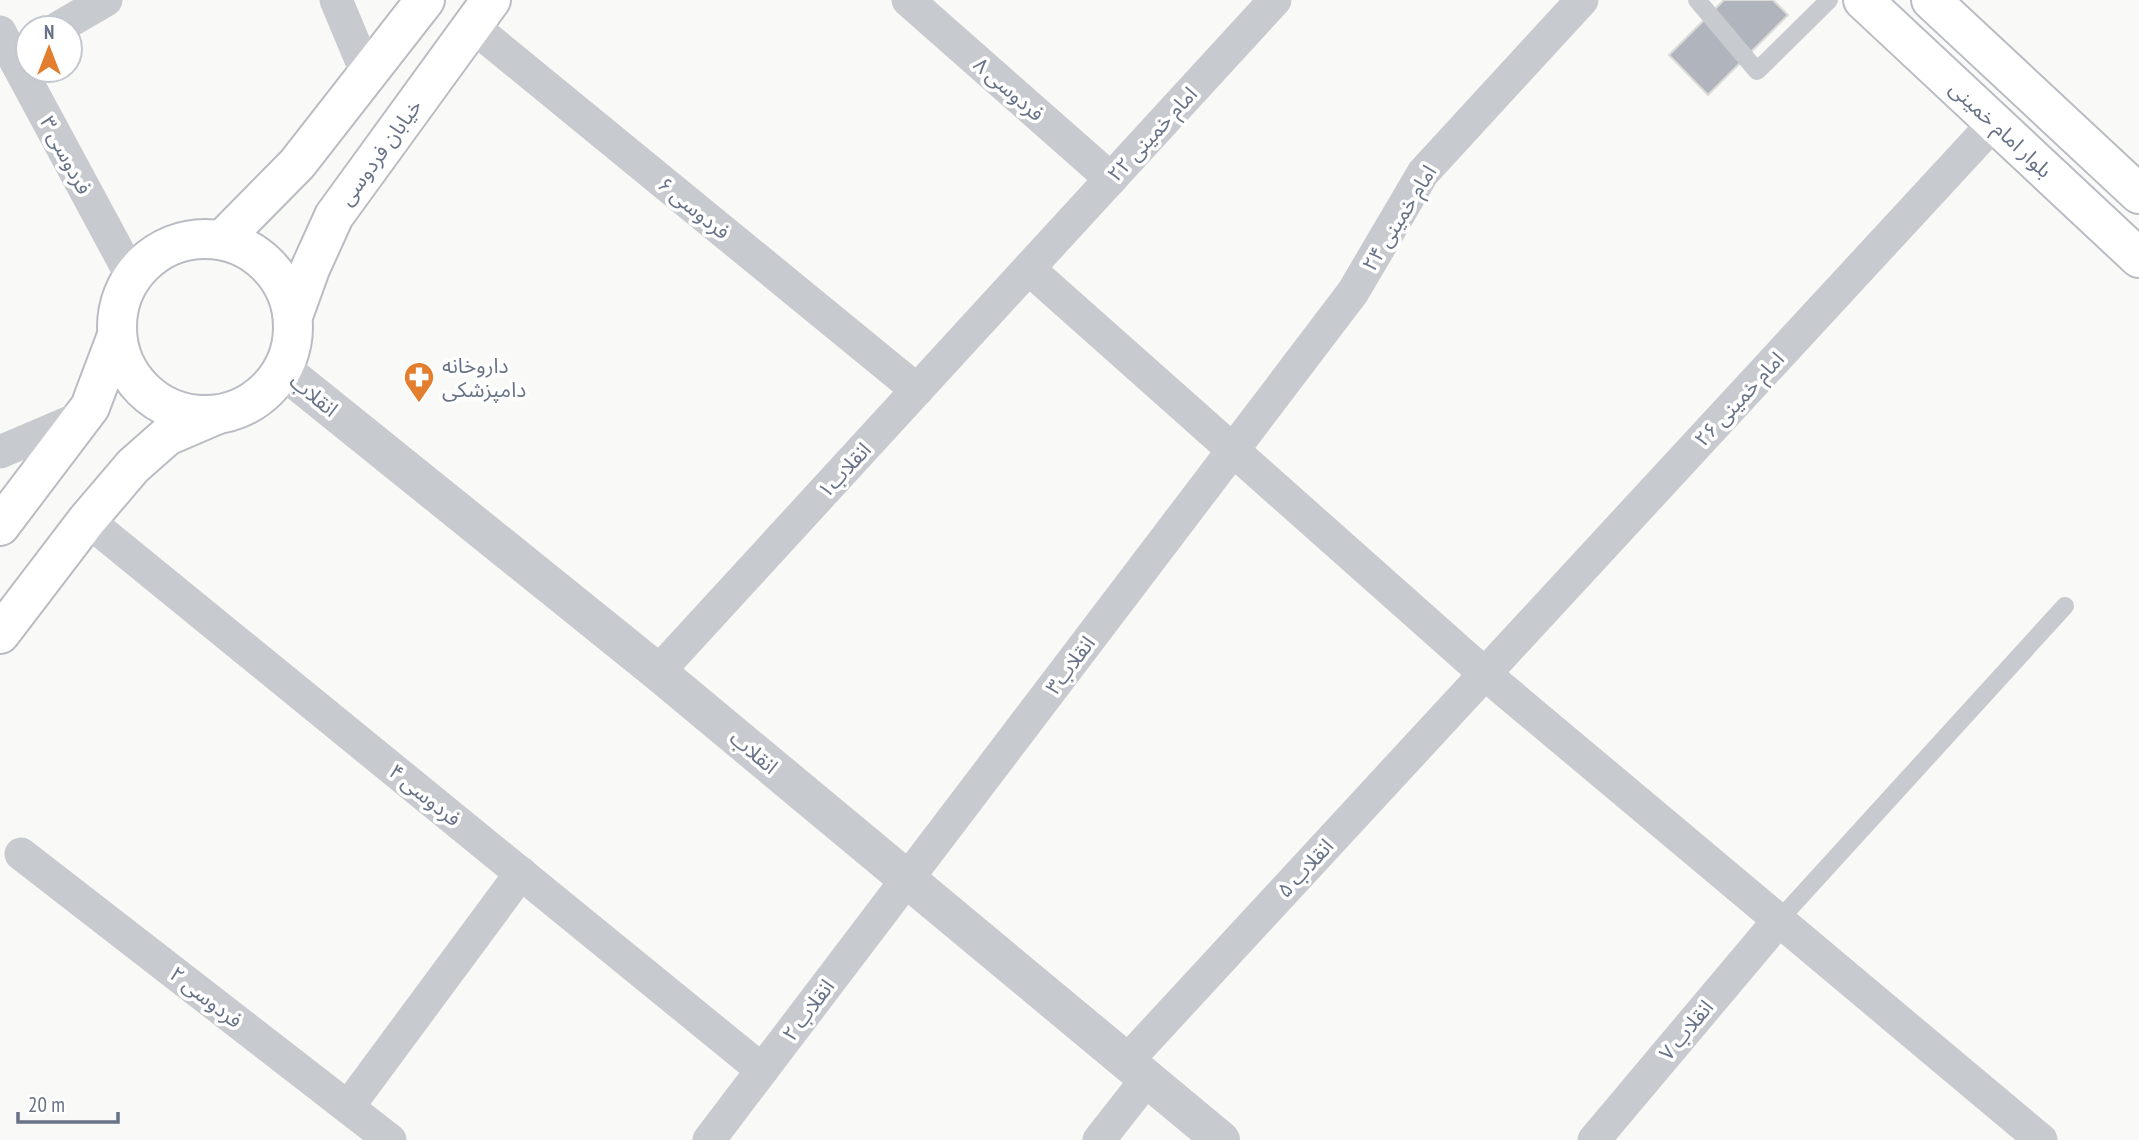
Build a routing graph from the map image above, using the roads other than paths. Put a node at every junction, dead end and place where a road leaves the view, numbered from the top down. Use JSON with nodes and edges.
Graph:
{"nodes":[{"id":1,"x":106,"y":0,"type":"edge"},
{"id":2,"x":336,"y":0,"type":"edge"},
{"id":3,"x":425,"y":0,"type":"edge"},
{"id":4,"x":908,"y":0,"type":"edge"},
{"id":5,"x":1275,"y":0,"type":"edge"},
{"id":6,"x":1582,"y":0,"type":"edge"},
{"id":7,"x":1697,"y":0,"type":"edge"},
{"id":8,"x":1829,"y":0,"type":"edge"},
{"id":9,"x":1863,"y":0,"type":"edge"},
{"id":10,"x":1931,"y":0,"type":"edge"},
{"id":11,"x":481,"y":13,"type":"edge"},
{"id":12,"x":82,"y":14,"type":"edge"},
{"id":13,"x":10,"y":48,"type":"edge"},
{"id":14,"x":368,"y":74,"type":"junction"},
{"id":15,"x":1994,"y":123,"type":"junction"},
{"id":16,"x":1111,"y":179,"type":"junction"},
{"id":17,"x":2134,"y":180,"type":"edge"},
{"id":18,"x":222,"y":240,"type":"junction"},
{"id":19,"x":2139,"y":258,"type":"edge"},
{"id":20,"x":1029,"y":269,"type":"junction"},
{"id":21,"x":132,"y":277,"type":"junction"},
{"id":22,"x":293,"y":316,"type":"junction"},
{"id":23,"x":116,"y":338,"type":"junction"},
{"id":24,"x":282,"y":370,"type":"junction"},
{"id":25,"x":917,"y":390,"type":"junction"},
{"id":26,"x":215,"y":415,"type":"junction"},
{"id":27,"x":82,"y":417,"type":"junction"},
{"id":28,"x":1233,"y":450,"type":"junction"},
{"id":29,"x":0,"y":452,"type":"edge"},
{"id":30,"x":87,"y":520,"type":"junction"},
{"id":31,"x":0,"y":526,"type":"edge"},
{"id":32,"x":2065,"y":606,"type":"dead end"},
{"id":33,"x":0,"y":634,"type":"edge"},
{"id":34,"x":658,"y":672,"type":"junction"},
{"id":35,"x":1485,"y":674,"type":"junction"},
{"id":36,"x":21,"y":854,"type":"dead end"},
{"id":37,"x":521,"y":873,"type":"junction"},
{"id":38,"x":906,"y":880,"type":"junction"},
{"id":39,"x":1779,"y":920,"type":"junction"},
{"id":40,"x":762,"y":1070,"type":"junction"},
{"id":41,"x":1137,"y":1071,"type":"junction"},
{"id":42,"x":348,"y":1107,"type":"junction"},
{"id":43,"x":390,"y":1140,"type":"edge"},
{"id":44,"x":709,"y":1140,"type":"edge"},
{"id":45,"x":1099,"y":1140,"type":"edge"},
{"id":46,"x":1221,"y":1140,"type":"edge"},
{"id":47,"x":1594,"y":1140,"type":"edge"},
{"id":48,"x":2041,"y":1140,"type":"edge"}],
"edges":[{"from":1,"to":12,"type":"street"},
{"from":2,"to":14,"type":"street"},
{"from":3,"to":14,"type":"main road"},
{"from":4,"to":16,"type":"street","name":"فردوسی ۸"},
{"from":5,"to":16,"type":"street","name":"امام خمینی ۲۲"},
{"from":6,"to":28,"type":"street","name":"امام خمینی ۲۴"},
{"from":7,"to":8,"type":"lane"},
{"from":9,"to":15,"type":"main road","name":"بلوار امام خمینی"},
{"from":10,"to":17,"type":"main road"},
{"from":11,"to":22,"type":"main road","name":"خیابان فردوسی"},
{"from":11,"to":25,"type":"street","name":"فردوسی ۶"},
{"from":13,"to":21,"type":"street","name":"فردوسی ۳"},
{"from":14,"to":18,"type":"main road"},
{"from":15,"to":19,"type":"main road","name":"بلوار امام خمینی"},
{"from":15,"to":35,"type":"street","name":"امام خمینی ۲۶"},
{"from":16,"to":20,"type":"street","name":"امام خمینی ۲۲"},
{"from":18,"to":21,"type":"main road"},
{"from":18,"to":22,"type":"main road"},
{"from":20,"to":25,"type":"street","name":"انقلاب۱"},
{"from":20,"to":28,"type":"street"},
{"from":21,"to":23,"type":"main road"},
{"from":22,"to":24,"type":"main road"},
{"from":23,"to":26,"type":"main road"},
{"from":23,"to":27,"type":"main road"},
{"from":24,"to":26,"type":"main road"},
{"from":24,"to":34,"type":"street","name":"انقلاب"},
{"from":25,"to":34,"type":"street","name":"انقلاب۱"},
{"from":26,"to":30,"type":"main road"},
{"from":27,"to":29,"type":"street"},
{"from":27,"to":31,"type":"main road"},
{"from":28,"to":35,"type":"street"},
{"from":28,"to":38,"type":"street","name":"انقلاب۳"},
{"from":30,"to":33,"type":"main road"},
{"from":30,"to":37,"type":"street","name":"فردوسی ۴"},
{"from":32,"to":39,"type":"lane"},
{"from":34,"to":38,"type":"street","name":"انقلاب"},
{"from":35,"to":39,"type":"street"},
{"from":35,"to":41,"type":"street","name":"انقلاب ۵"},
{"from":36,"to":42,"type":"street","name":"فردوسی ۲"},
{"from":37,"to":40,"type":"street","name":"فردوسی ۴"},
{"from":37,"to":42,"type":"street"},
{"from":38,"to":40,"type":"street","name":"انقلاب ۲"},
{"from":38,"to":41,"type":"street","name":"انقلاب"},
{"from":39,"to":47,"type":"street","name":"انقلاب ۷"},
{"from":39,"to":48,"type":"street"},
{"from":40,"to":44,"type":"street","name":"انقلاب ۲"},
{"from":41,"to":45,"type":"street","name":"انقلاب ۵"},
{"from":41,"to":46,"type":"street","name":"انقلاب"},
{"from":42,"to":43,"type":"street","name":"فردوسی ۲"}]}
